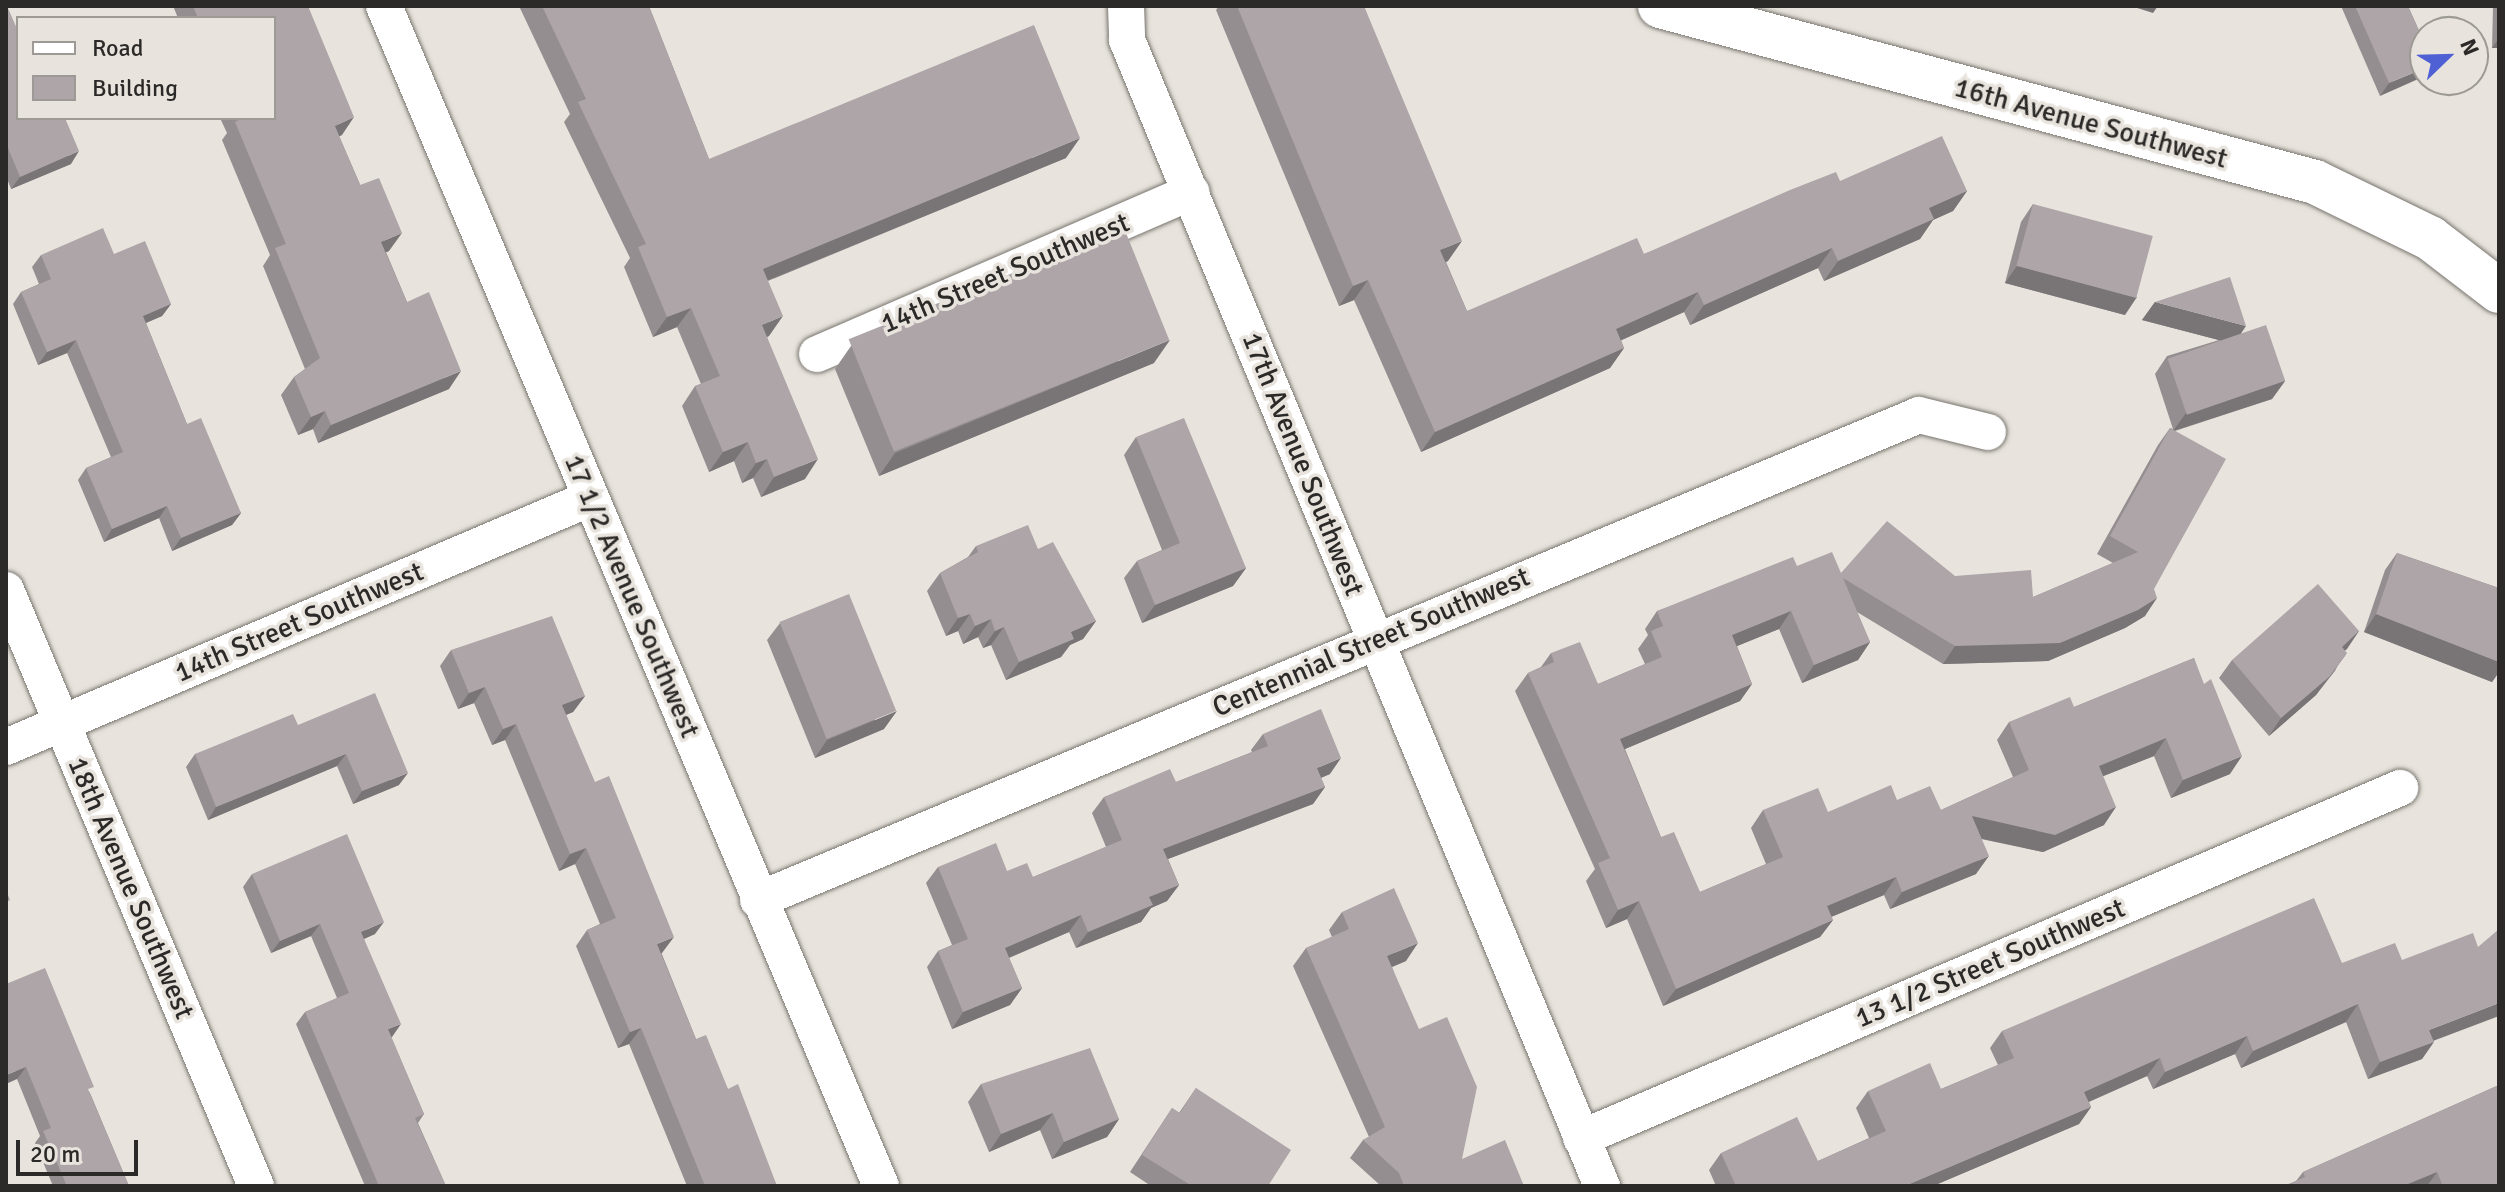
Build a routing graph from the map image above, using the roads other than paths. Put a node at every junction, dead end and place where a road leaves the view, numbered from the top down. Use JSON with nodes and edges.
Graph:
{"nodes":[{"id":1,"x":384,"y":6,"type":"edge"},
{"id":2,"x":1126,"y":6,"type":"edge"},
{"id":3,"x":1660,"y":6,"type":"edge"},
{"id":4,"x":1192,"y":192,"type":"junction"},
{"id":5,"x":2499,"y":291,"type":"edge"},
{"id":6,"x":817,"y":354,"type":"dead end"},
{"id":7,"x":1988,"y":432,"type":"dead end"},
{"id":8,"x":591,"y":498,"type":"junction"},
{"id":9,"x":6,"y":590,"type":"edge"},
{"id":10,"x":1376,"y":644,"type":"junction"},
{"id":11,"x":61,"y":723,"type":"junction"},
{"id":12,"x":6,"y":747,"type":"edge"},
{"id":13,"x":2400,"y":788,"type":"dead end"},
{"id":14,"x":758,"y":900,"type":"junction"},
{"id":15,"x":1581,"y":1138,"type":"junction"},
{"id":16,"x":256,"y":1186,"type":"edge"},
{"id":17,"x":881,"y":1186,"type":"edge"},
{"id":18,"x":1602,"y":1186,"type":"edge"}],
"edges":[{"from":1,"to":8,"type":"street","name":"17 1/2 Avenue Southwest"},
{"from":2,"to":4,"type":"street","name":"17th Avenue Southwest"},
{"from":3,"to":5,"type":"street","name":"16th Avenue Southwest"},
{"from":4,"to":6,"type":"street","name":"14th Street Southwest"},
{"from":4,"to":10,"type":"street","name":"17th Avenue Southwest"},
{"from":7,"to":10,"type":"street","name":"Centennial Street Southwest"},
{"from":8,"to":11,"type":"street","name":"14th Street Southwest"},
{"from":8,"to":14,"type":"street","name":"17 1/2 Avenue Southwest"},
{"from":9,"to":11,"type":"street","name":"18th Avenue Southwest"},
{"from":10,"to":14,"type":"street","name":"Centennial Street Southwest"},
{"from":10,"to":15,"type":"street","name":"17th Avenue Southwest"},
{"from":11,"to":12,"type":"street","name":"14th Street Southwest"},
{"from":11,"to":16,"type":"street","name":"18th Avenue Southwest"},
{"from":13,"to":15,"type":"street","name":"13 1/2 Street Southwest"},
{"from":14,"to":17,"type":"street","name":"17 1/2 Avenue Southwest"},
{"from":15,"to":18,"type":"street","name":"17th Avenue Southwest"}]}
